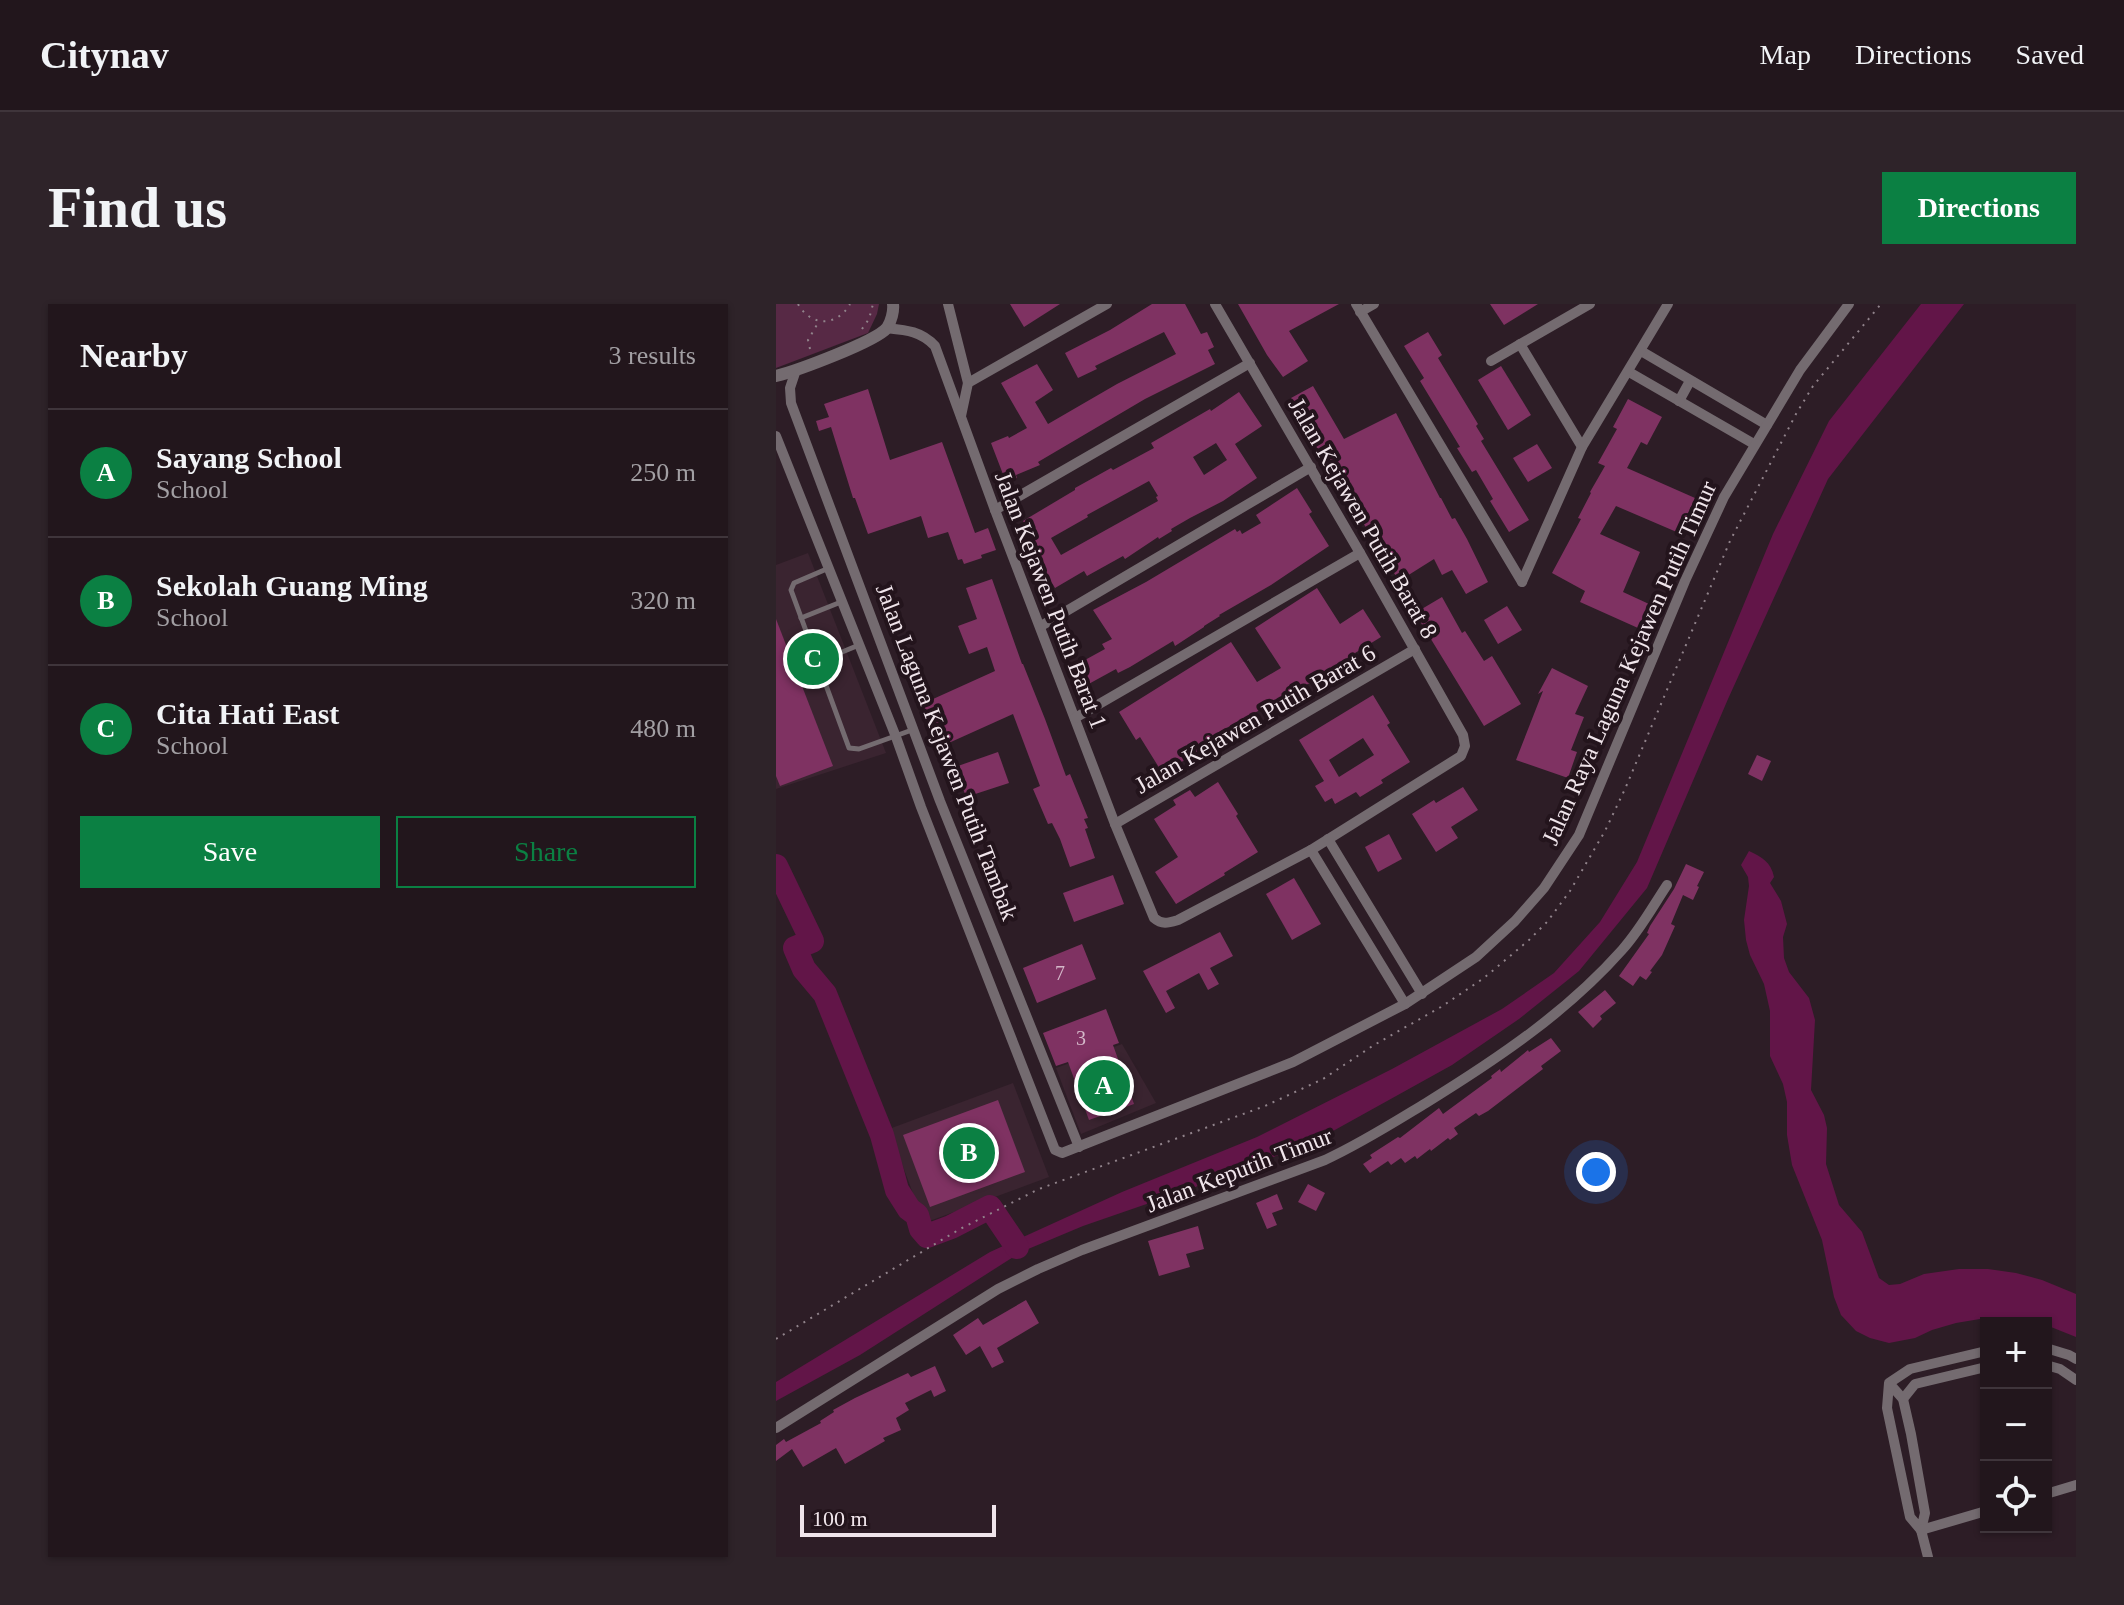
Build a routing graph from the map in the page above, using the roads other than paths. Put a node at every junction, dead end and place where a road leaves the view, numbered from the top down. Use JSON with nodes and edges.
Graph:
{"nodes":[{"id":1,"x":893,"y":304,"type":"edge"},
{"id":2,"x":948,"y":304,"type":"edge"},
{"id":3,"x":1107,"y":304,"type":"edge"},
{"id":4,"x":1215,"y":304,"type":"edge"},
{"id":5,"x":1374,"y":304,"type":"edge"},
{"id":6,"x":1590,"y":304,"type":"edge"},
{"id":7,"x":1668,"y":304,"type":"edge"},
{"id":8,"x":1849,"y":304,"type":"edge"},
{"id":9,"x":1358,"y":308,"type":"edge"},
{"id":10,"x":886,"y":328,"type":"junction"},
{"id":11,"x":1520,"y":344,"type":"junction"},
{"id":12,"x":1641,"y":351,"type":"junction"},
{"id":13,"x":1491,"y":361,"type":"dead end"},
{"id":14,"x":1250,"y":363,"type":"junction"},
{"id":15,"x":796,"y":370,"type":"junction"},
{"id":16,"x":1629,"y":372,"type":"junction"},
{"id":17,"x":776,"y":376,"type":"edge"},
{"id":18,"x":1690,"y":381,"type":"junction"},
{"id":19,"x":968,"y":383,"type":"junction"},
{"id":20,"x":1679,"y":401,"type":"junction"},
{"id":21,"x":961,"y":418,"type":"junction"},
{"id":22,"x":1767,"y":425,"type":"junction"},
{"id":23,"x":776,"y":436,"type":"edge"},
{"id":24,"x":1754,"y":444,"type":"junction"},
{"id":25,"x":1582,"y":447,"type":"junction"},
{"id":26,"x":1311,"y":467,"type":"junction"},
{"id":27,"x":995,"y":510,"type":"junction"},
{"id":28,"x":1360,"y":553,"type":"junction"},
{"id":29,"x":829,"y":568,"type":"junction"},
{"id":30,"x":842,"y":602,"type":"junction"},
{"id":31,"x":801,"y":618,"type":"junction"},
{"id":32,"x":1041,"y":626,"type":"junction"},
{"id":33,"x":859,"y":645,"type":"junction"},
{"id":34,"x":1415,"y":649,"type":"junction"},
{"id":35,"x":818,"y":662,"type":"junction"},
{"id":36,"x":898,"y":689,"type":"junction"},
{"id":37,"x":881,"y":697,"type":"junction"},
{"id":38,"x":1075,"y":718,"type":"junction"},
{"id":39,"x":913,"y":729,"type":"junction"},
{"id":40,"x":896,"y":737,"type":"junction"},
{"id":41,"x":1115,"y":824,"type":"junction"},
{"id":42,"x":1328,"y":839,"type":"junction"},
{"id":43,"x":1311,"y":850,"type":"junction"},
{"id":44,"x":1667,"y":885,"type":"dead end"},
{"id":45,"x":1372,"y":910,"type":"junction"},
{"id":46,"x":1354,"y":922,"type":"junction"},
{"id":47,"x":1422,"y":994,"type":"junction"},
{"id":48,"x":1405,"y":1004,"type":"junction"},
{"id":49,"x":1079,"y":1147,"type":"junction"},
{"id":50,"x":1055,"y":1150,"type":"joint"},
{"id":51,"x":2052,"y":1350,"type":"edge"},
{"id":52,"x":1980,"y":1352,"type":"edge"},
{"id":53,"x":2076,"y":1359,"type":"edge"},
{"id":54,"x":2052,"y":1367,"type":"edge"},
{"id":55,"x":1980,"y":1368,"type":"edge"},
{"id":56,"x":2076,"y":1380,"type":"edge"},
{"id":57,"x":1889,"y":1383,"type":"junction"},
{"id":58,"x":1903,"y":1399,"type":"junction"},
{"id":59,"x":776,"y":1428,"type":"edge"},
{"id":60,"x":2076,"y":1485,"type":"edge"},
{"id":61,"x":2052,"y":1492,"type":"edge"},
{"id":62,"x":1980,"y":1513,"type":"edge"},
{"id":63,"x":1921,"y":1530,"type":"junction"},
{"id":64,"x":1928,"y":1557,"type":"edge"}],
"edges":[{"from":1,"to":10,"type":"street"},
{"from":2,"to":19,"type":"street"},
{"from":3,"to":19,"type":"street"},
{"from":4,"to":14,"type":"street","name":"Jalan Kejawen Putih Barat 8"},
{"from":5,"to":9,"type":"street"},
{"from":6,"to":11,"type":"street"},
{"from":7,"to":12,"type":"street"},
{"from":8,"to":22,"type":"street","name":"Jalan Raya Laguna Kejawen Putih Timur"},
{"from":9,"to":25,"type":"street"},
{"from":10,"to":15,"type":"street"},
{"from":10,"to":21,"type":"street","name":"Jalan Kejawen Putih Barat 1"},
{"from":11,"to":13,"type":"street"},
{"from":11,"to":25,"type":"street"},
{"from":12,"to":16,"type":"street"},
{"from":12,"to":18,"type":"street"},
{"from":14,"to":26,"type":"street","name":"Jalan Kejawen Putih Barat 8"},
{"from":14,"to":27,"type":"street"},
{"from":15,"to":17,"type":"street"},
{"from":15,"to":36,"type":"street","name":"Jalan Laguna Kejawen Putih Tambak"},
{"from":16,"to":20,"type":"street"},
{"from":16,"to":25,"type":"street"},
{"from":18,"to":20,"type":"street"},
{"from":18,"to":22,"type":"street"},
{"from":19,"to":21,"type":"street"},
{"from":20,"to":24,"type":"street"},
{"from":21,"to":27,"type":"street","name":"Jalan Kejawen Putih Barat 1"},
{"from":22,"to":24,"type":"street","name":"Jalan Raya Laguna Kejawen Putih Timur"},
{"from":23,"to":29,"type":"street","name":"Jalan Laguna Kejawen Putih Tambak"},
{"from":24,"to":47,"type":"street","name":"Jalan Raya Laguna Kejawen Putih Timur"},
{"from":26,"to":28,"type":"street","name":"Jalan Kejawen Putih Barat 8"},
{"from":26,"to":32,"type":"street"},
{"from":27,"to":32,"type":"street","name":"Jalan Kejawen Putih Barat 1"},
{"from":28,"to":34,"type":"street","name":"Jalan Kejawen Putih Barat 8"},
{"from":28,"to":38,"type":"street"},
{"from":29,"to":30,"type":"street","name":"Jalan Laguna Kejawen Putih Tambak"},
{"from":29,"to":31,"type":"lane"},
{"from":30,"to":31,"type":"lane"},
{"from":30,"to":33,"type":"street","name":"Jalan Laguna Kejawen Putih Tambak"},
{"from":31,"to":35,"type":"lane"},
{"from":32,"to":38,"type":"street","name":"Jalan Kejawen Putih Barat 1"},
{"from":33,"to":35,"type":"lane"},
{"from":33,"to":37,"type":"street","name":"Jalan Laguna Kejawen Putih Tambak"},
{"from":34,"to":41,"type":"street","name":"Jalan Kejawen Putih Barat 6"},
{"from":34,"to":42,"type":"street","name":"Jalan Kejawen Putih Barat 8"},
{"from":35,"to":40,"type":"lane"},
{"from":36,"to":37,"type":"street"},
{"from":36,"to":39,"type":"street","name":"Jalan Laguna Kejawen Putih Tambak"},
{"from":37,"to":40,"type":"street","name":"Jalan Laguna Kejawen Putih Tambak"},
{"from":38,"to":41,"type":"street","name":"Jalan Kejawen Putih Barat 1"},
{"from":39,"to":40,"type":"lane"},
{"from":39,"to":49,"type":"street","name":"Jalan Laguna Kejawen Putih Tambak"},
{"from":40,"to":50,"type":"street","name":"Jalan Laguna Kejawen Putih Tambak"},
{"from":41,"to":43,"type":"street","name":"Jalan Kejawen Putih Barat 1"},
{"from":42,"to":43,"type":"street"},
{"from":42,"to":45,"type":"street"},
{"from":43,"to":46,"type":"street"},
{"from":44,"to":59,"type":"street","name":"Jalan Keputih Timur"},
{"from":45,"to":46,"type":"street"},
{"from":45,"to":47,"type":"street"},
{"from":46,"to":48,"type":"street"},
{"from":47,"to":48,"type":"street","name":"Jalan Raya Laguna Kejawen Putih Timur"},
{"from":48,"to":49,"type":"street","name":"Jalan Raya Laguna Kejawen Putih Timur"},
{"from":49,"to":50,"type":"street","name":"Jalan Raya Laguna Kejawen Putih Timur"},
{"from":51,"to":53,"type":"street"},
{"from":52,"to":57,"type":"street"},
{"from":54,"to":56,"type":"street"},
{"from":55,"to":58,"type":"street"},
{"from":57,"to":58,"type":"street"},
{"from":57,"to":63,"type":"street"},
{"from":58,"to":63,"type":"street"},
{"from":60,"to":61,"type":"street"},
{"from":62,"to":63,"type":"street"},
{"from":63,"to":64,"type":"street"}]}
